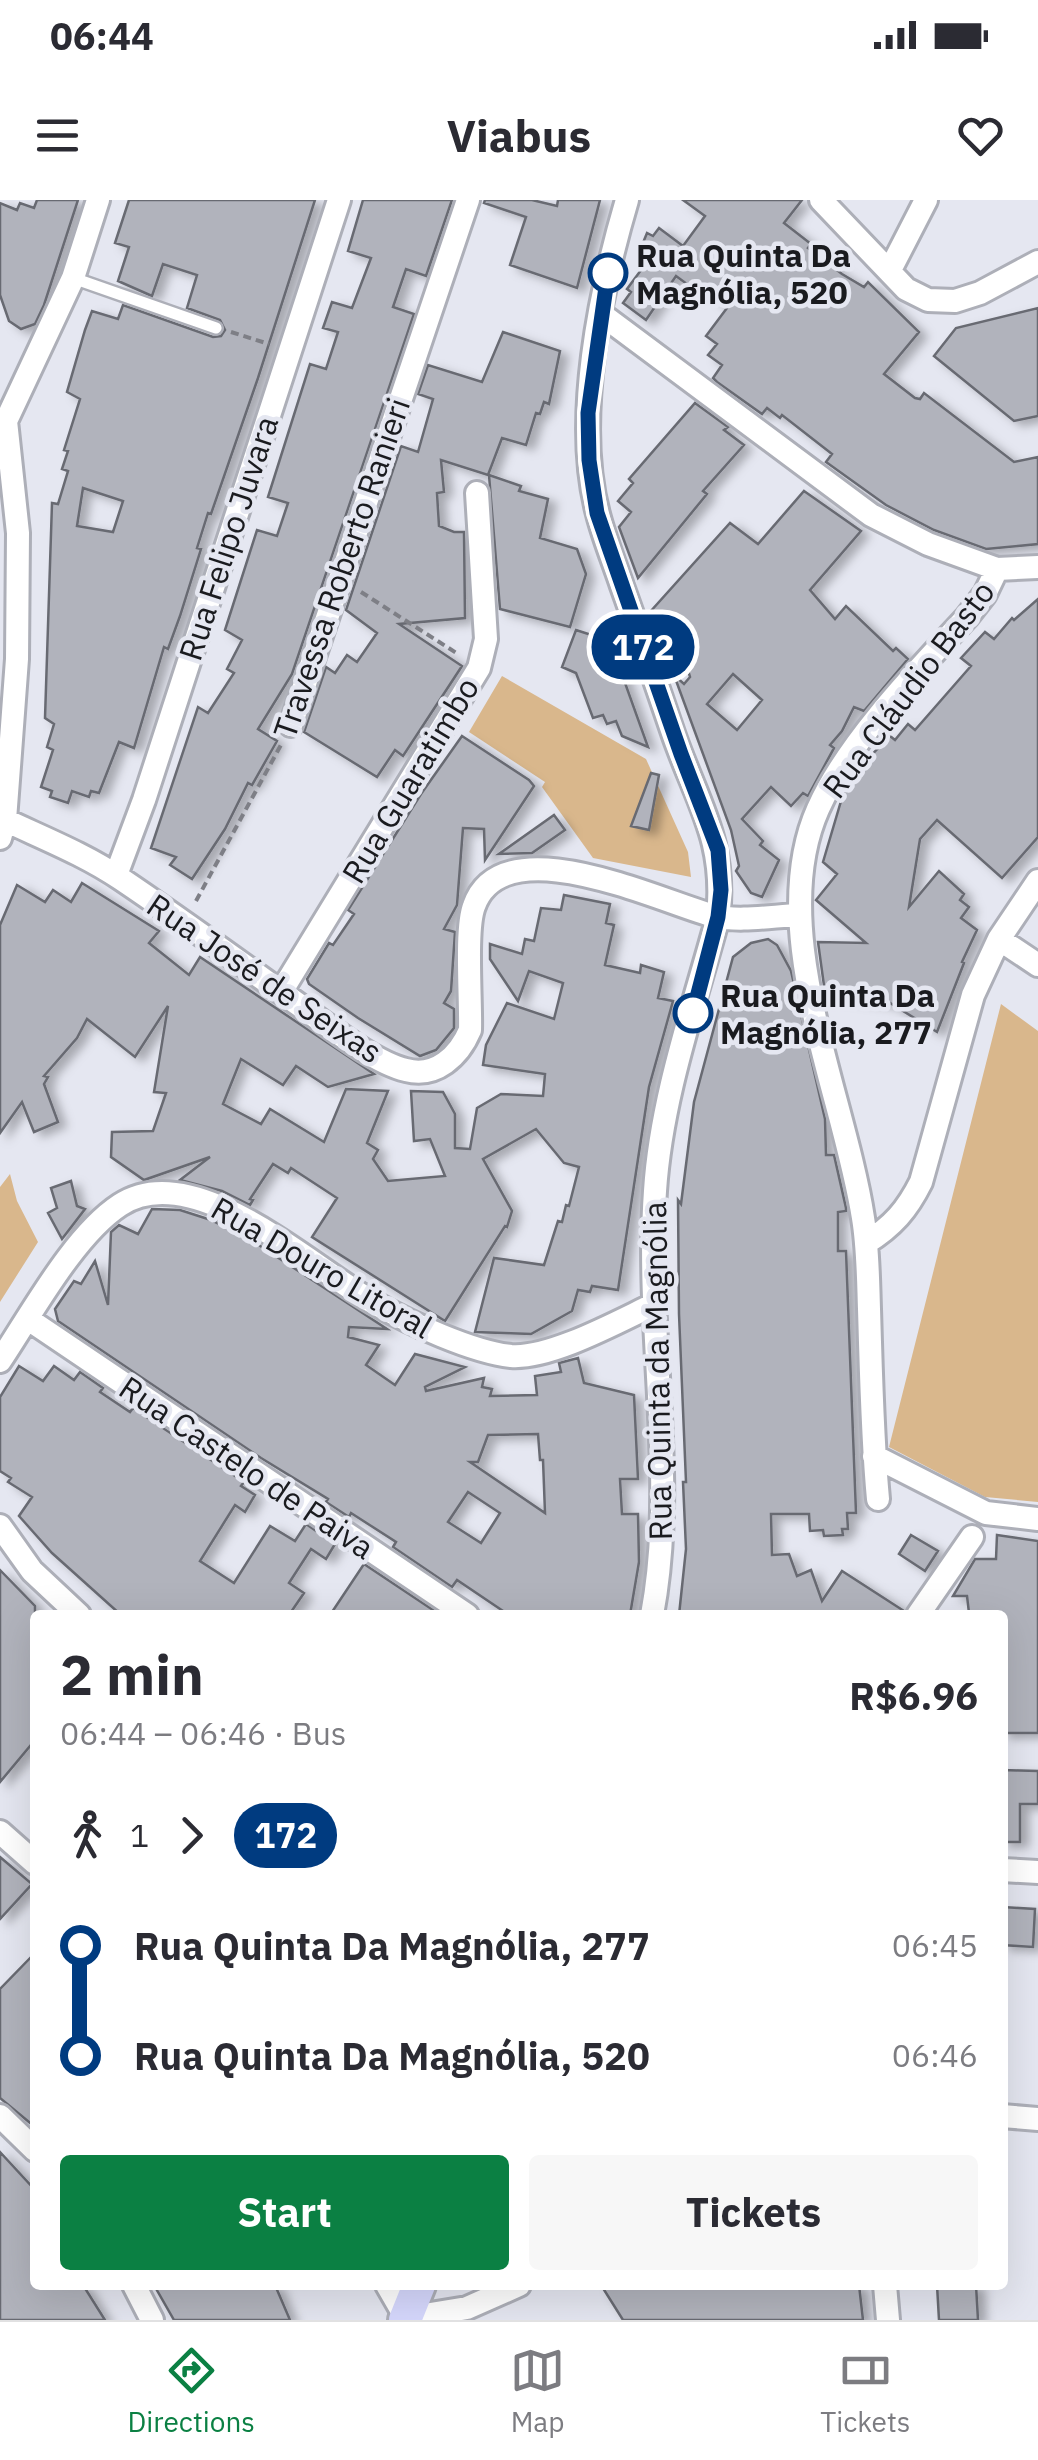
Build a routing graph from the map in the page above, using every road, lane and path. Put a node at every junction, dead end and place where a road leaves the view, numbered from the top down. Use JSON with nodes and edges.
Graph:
{"nodes":[{"id":1,"x":98,"y":200,"type":"edge"},
{"id":2,"x":339,"y":200,"type":"edge"},
{"id":3,"x":468,"y":200,"type":"edge"},
{"id":4,"x":627,"y":200,"type":"edge"},
{"id":5,"x":821,"y":200,"type":"edge"},
{"id":6,"x":926,"y":200,"type":"edge"},
{"id":7,"x":1038,"y":262,"type":"edge"},
{"id":8,"x":890,"y":270,"type":"junction"},
{"id":9,"x":73,"y":278,"type":"junction"},
{"id":10,"x":601,"y":314,"type":"junction"},
{"id":11,"x":216,"y":328,"type":"joint"},
{"id":12,"x":288,"y":350,"type":"junction"},
{"id":13,"x":3,"y":413,"type":"edge"},
{"id":14,"x":477,"y":493,"type":"dead end"},
{"id":15,"x":1038,"y":568,"type":"edge"},
{"id":16,"x":997,"y":569,"type":"junction"},
{"id":17,"x":343,"y":578,"type":"junction"},
{"id":18,"x":478,"y":668,"type":"junction"},
{"id":19,"x":291,"y":725,"type":"joint"},
{"id":20,"x":3,"y":829,"type":"edge"},
{"id":21,"x":116,"y":875,"type":"junction"},
{"id":22,"x":1038,"y":881,"type":"edge"},
{"id":23,"x":799,"y":915,"type":"junction"},
{"id":24,"x":718,"y":917,"type":"junction"},
{"id":25,"x":184,"y":923,"type":"junction"},
{"id":26,"x":999,"y":939,"type":"junction"},
{"id":27,"x":1038,"y":965,"type":"edge"},
{"id":28,"x":281,"y":992,"type":"junction"},
{"id":29,"x":866,"y":1243,"type":"junction"},
{"id":30,"x":653,"y":1305,"type":"junction"},
{"id":31,"x":28,"y":1319,"type":"junction"},
{"id":32,"x":0,"y":1360,"type":"edge"},
{"id":33,"x":874,"y":1456,"type":"junction"},
{"id":34,"x":878,"y":1499,"type":"dead end"},
{"id":35,"x":1038,"y":1518,"type":"edge"},
{"id":36,"x":0,"y":1526,"type":"edge"},
{"id":37,"x":972,"y":1537,"type":"dead end"},
{"id":38,"x":74,"y":1610,"type":"edge"},
{"id":39,"x":460,"y":1610,"type":"edge"},
{"id":40,"x":653,"y":1610,"type":"edge"},
{"id":41,"x":921,"y":1610,"type":"edge"},
{"id":42,"x":0,"y":1832,"type":"edge"},
{"id":43,"x":30,"y":1859,"type":"edge"},
{"id":44,"x":1008,"y":1870,"type":"edge"},
{"id":45,"x":1038,"y":1872,"type":"edge"},
{"id":46,"x":0,"y":2116,"type":"edge"},
{"id":47,"x":1008,"y":2116,"type":"edge"},
{"id":48,"x":1038,"y":2118,"type":"edge"},
{"id":49,"x":30,"y":2145,"type":"edge"},
{"id":50,"x":137,"y":2290,"type":"edge"},
{"id":51,"x":390,"y":2290,"type":"edge"},
{"id":52,"x":417,"y":2290,"type":"edge"},
{"id":53,"x":508,"y":2290,"type":"edge"},
{"id":54,"x":885,"y":2290,"type":"edge"},
{"id":55,"x":406,"y":2319,"type":"edge"},
{"id":56,"x":152,"y":2320,"type":"edge"},
{"id":57,"x":888,"y":2320,"type":"edge"}],
"edges":[{"from":1,"to":9,"type":"street"},
{"from":2,"to":12,"type":"street","name":"Rua Felipo Juvara"},
{"from":3,"to":17,"type":"street","name":"Travessa Roberto Ranieri"},
{"from":4,"to":10,"type":"street","name":"Rua Quinta da Magnólia"},
{"from":5,"to":8,"type":"street"},
{"from":6,"to":8,"type":"street"},
{"from":7,"to":8,"type":"street"},
{"from":9,"to":11,"type":"lane"},
{"from":9,"to":13,"type":"street"},
{"from":10,"to":16,"type":"street"},
{"from":10,"to":24,"type":"street","name":"Rua Quinta da Magnólia"},
{"from":11,"to":12,"type":"path"},
{"from":12,"to":21,"type":"street","name":"Rua Felipo Juvara"},
{"from":13,"to":20,"type":"street"},
{"from":14,"to":18,"type":"street","name":"Rua Guaratimbo"},
{"from":15,"to":16,"type":"street","name":"Rua Cláudio Basto"},
{"from":16,"to":23,"type":"street","name":"Rua Cláudio Basto"},
{"from":17,"to":18,"type":"path"},
{"from":17,"to":19,"type":"street","name":"Travessa Roberto Ranieri"},
{"from":18,"to":28,"type":"street","name":"Rua Guaratimbo"},
{"from":19,"to":25,"type":"path","name":"Travessa Roberto Ranieri"},
{"from":20,"to":21,"type":"street","name":"Rua José de Seixas"},
{"from":21,"to":25,"type":"street","name":"Rua José de Seixas"},
{"from":22,"to":26,"type":"street"},
{"from":23,"to":24,"type":"street","name":"Rua José de Seixas"},
{"from":23,"to":29,"type":"street","name":"Rua Cláudio Basto"},
{"from":24,"to":28,"type":"street","name":"Rua José de Seixas"},
{"from":24,"to":30,"type":"street","name":"Rua Quinta da Magnólia"},
{"from":25,"to":28,"type":"street","name":"Rua José de Seixas"},
{"from":26,"to":27,"type":"street"},
{"from":26,"to":29,"type":"street"},
{"from":29,"to":33,"type":"street","name":"Rua Cláudio Basto"},
{"from":30,"to":31,"type":"street","name":"Rua Douro Litoral"},
{"from":30,"to":40,"type":"street","name":"Rua Quinta da Magnólia"},
{"from":31,"to":32,"type":"street","name":"Rua Douro Litoral"},
{"from":31,"to":39,"type":"street","name":"Rua Castelo de Paiva"},
{"from":33,"to":34,"type":"street","name":"Rua Cláudio Basto"},
{"from":33,"to":35,"type":"street"},
{"from":36,"to":38,"type":"street"},
{"from":37,"to":41,"type":"street"},
{"from":42,"to":43,"type":"street"},
{"from":44,"to":45,"type":"street"},
{"from":46,"to":49,"type":"street"},
{"from":47,"to":48,"type":"street"},
{"from":50,"to":56,"type":"street"},
{"from":51,"to":55,"type":"street"},
{"from":52,"to":55,"type":"street"},
{"from":53,"to":55,"type":"street"},
{"from":54,"to":57,"type":"street"}]}
